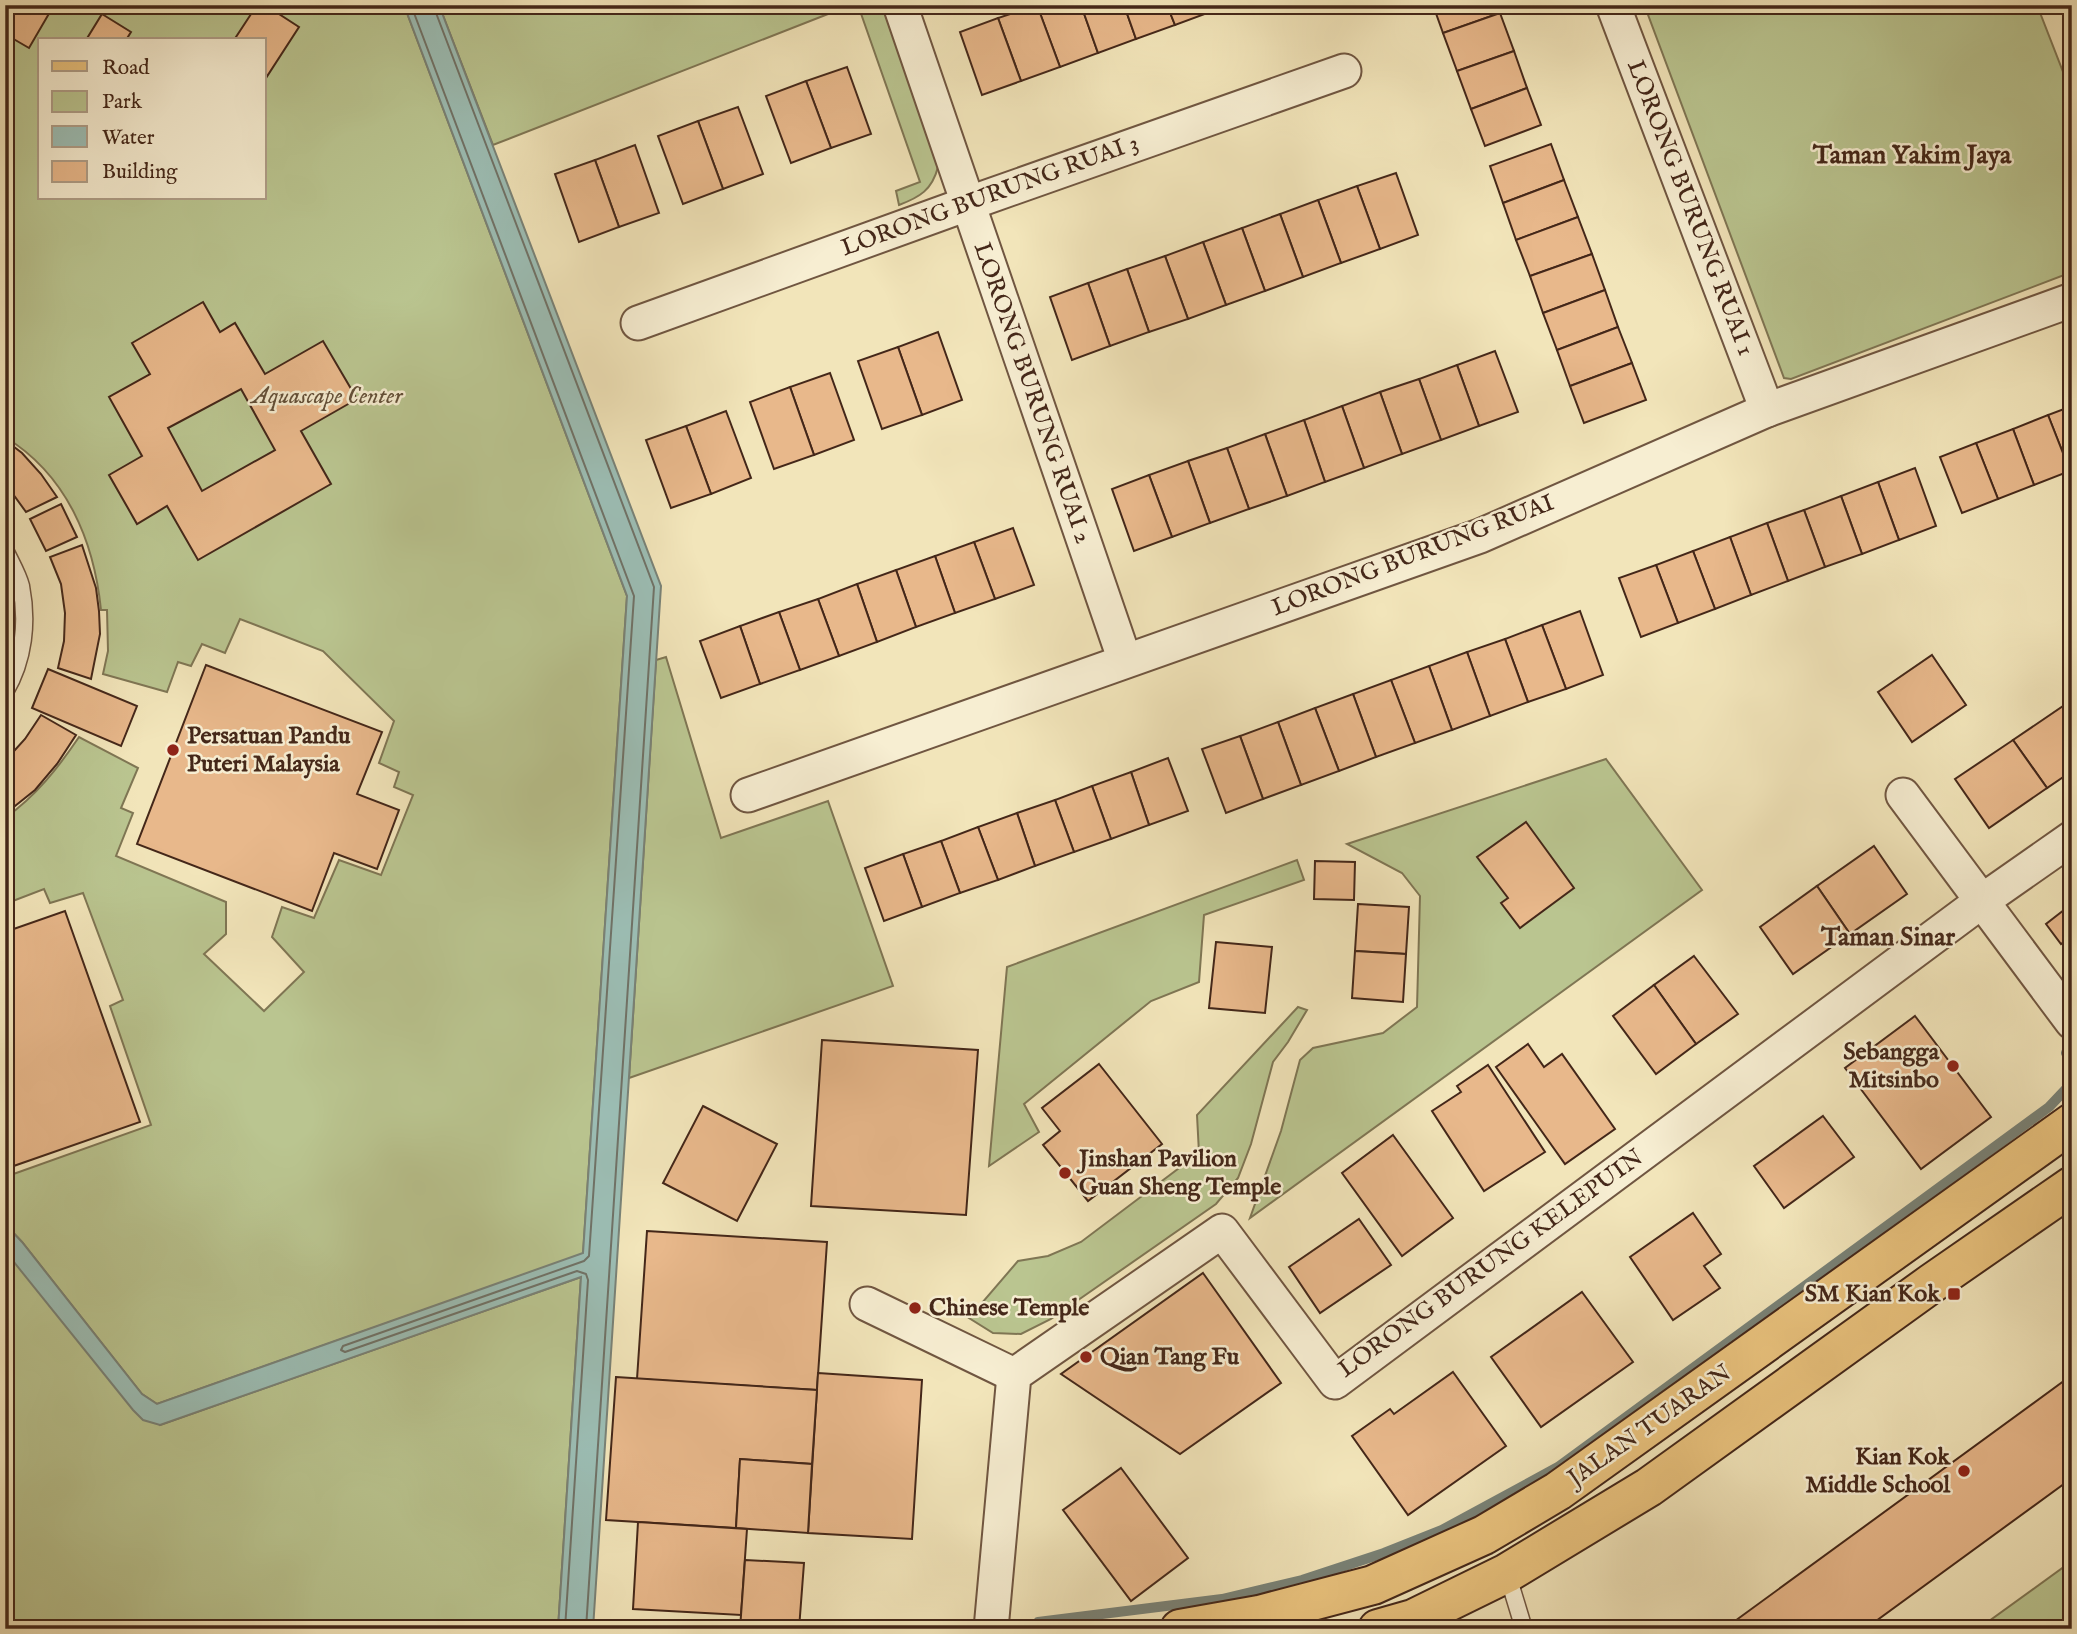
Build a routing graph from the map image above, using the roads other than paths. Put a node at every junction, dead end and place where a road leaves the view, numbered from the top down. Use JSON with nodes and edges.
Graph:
{"nodes":[{"id":1,"x":900,"y":5,"type":"edge"},
{"id":2,"x":1613,"y":5,"type":"edge"},
{"id":3,"x":1343,"y":71,"type":"dead end"},
{"id":4,"x":967,"y":204,"type":"junction"},
{"id":5,"x":2072,"y":300,"type":"edge"},
{"id":6,"x":638,"y":323,"type":"dead end"},
{"id":7,"x":1768,"y":410,"type":"junction"},
{"id":8,"x":5,"y":550,"type":"edge"},
{"id":9,"x":1125,"y":662,"type":"junction"},
{"id":10,"x":5,"y":692,"type":"edge"},
{"id":11,"x":748,"y":795,"type":"dead end"},
{"id":12,"x":1903,"y":795,"type":"dead end"},
{"id":13,"x":2072,"y":838,"type":"edge"},
{"id":14,"x":1982,"y":901,"type":"junction"},
{"id":15,"x":2071,"y":1021,"type":"edge"},
{"id":16,"x":2072,"y":1124,"type":"edge"},
{"id":17,"x":2072,"y":1186,"type":"edge"},
{"id":18,"x":867,"y":1304,"type":"dead end"},
{"id":19,"x":1014,"y":1375,"type":"junction"},
{"id":20,"x":1507,"y":1573,"type":"junction"},
{"id":21,"x":991,"y":1629,"type":"edge"},
{"id":22,"x":1180,"y":1629,"type":"edge"},
{"id":23,"x":1378,"y":1629,"type":"edge"},
{"id":24,"x":1524,"y":1629,"type":"edge"}],
"edges":[{"from":1,"to":4,"type":"street","name":"LORONG BURUNG RUAI 2"},
{"from":2,"to":7,"type":"street","name":"LORONG BURUNG RUAI 1"},
{"from":3,"to":4,"type":"street","name":"LORONG BURUNG RUAI 3"},
{"from":4,"to":6,"type":"street","name":"LORONG BURUNG RUAI 3"},
{"from":4,"to":9,"type":"street","name":"LORONG BURUNG RUAI 2"},
{"from":5,"to":7,"type":"street","name":"LORONG BURUNG RUAI"},
{"from":7,"to":9,"type":"street","name":"LORONG BURUNG RUAI"},
{"from":8,"to":10,"type":"lane"},
{"from":9,"to":11,"type":"street","name":"LORONG BURUNG RUAI"},
{"from":12,"to":14,"type":"street"},
{"from":13,"to":14,"type":"street","name":"LORONG BURUNG KELEPUIN"},
{"from":14,"to":15,"type":"street"},
{"from":14,"to":19,"type":"street","name":"LORONG BURUNG KELEPUIN"},
{"from":16,"to":22,"type":"main road","name":"JALAN TUARAN"},
{"from":17,"to":20,"type":"main road","name":"JALAN TUARAN"},
{"from":18,"to":19,"type":"street"},
{"from":19,"to":21,"type":"street"},
{"from":20,"to":23,"type":"main road","name":"JALAN TUARAN"},
{"from":20,"to":24,"type":"lane"}]}
